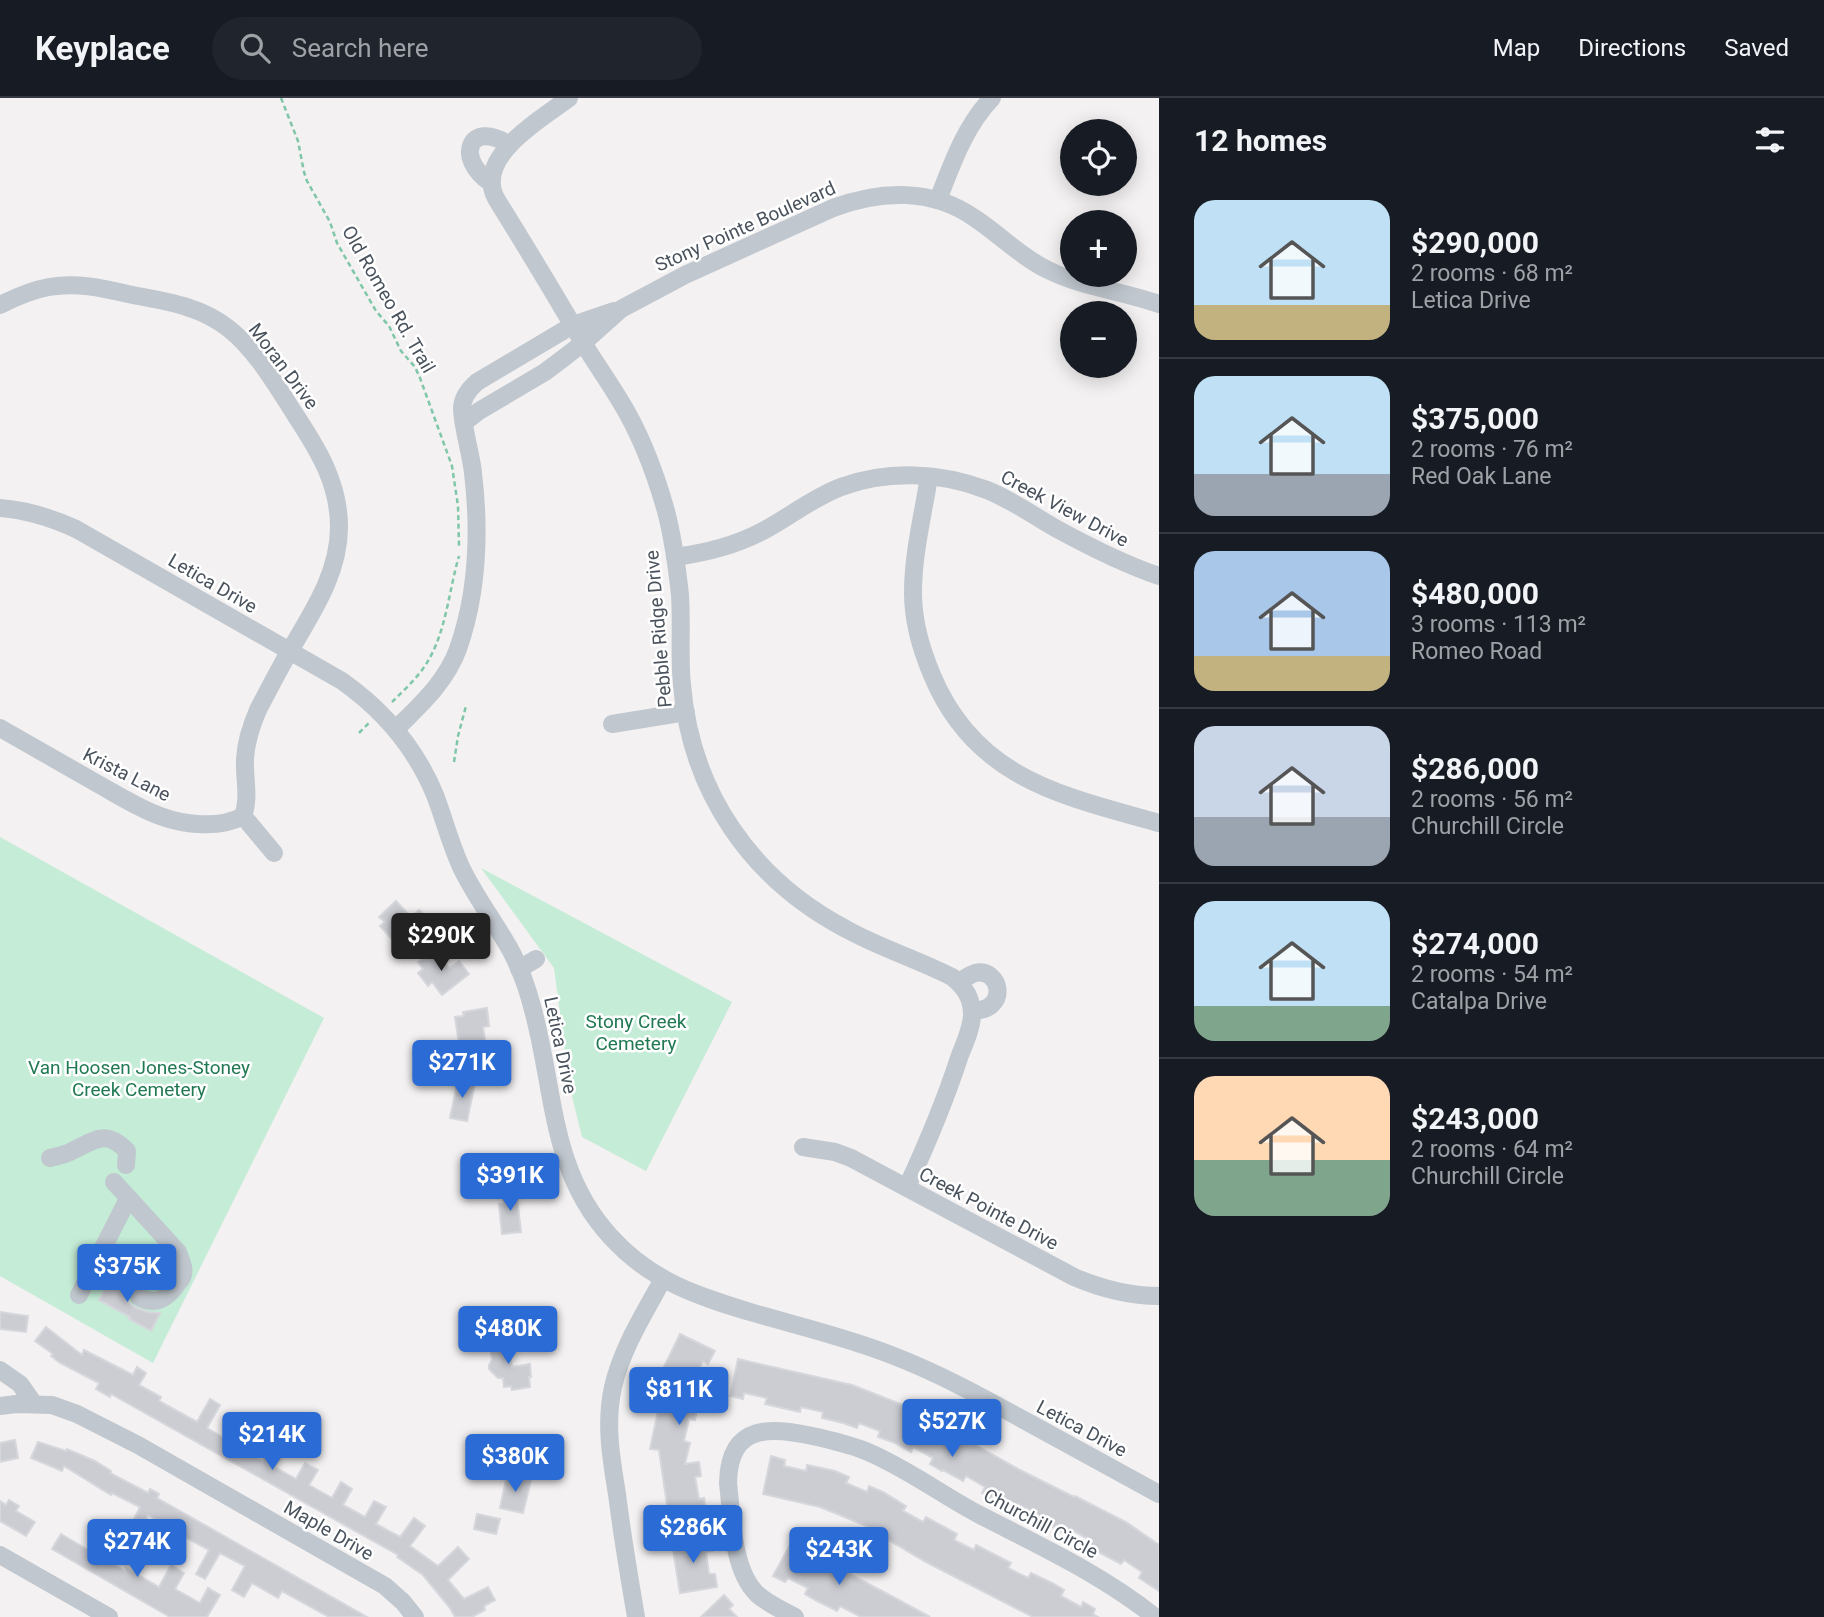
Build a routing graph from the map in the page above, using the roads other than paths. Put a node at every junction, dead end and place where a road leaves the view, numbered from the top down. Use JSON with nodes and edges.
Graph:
{"nodes":[{"id":1,"x":569,"y":98,"type":"edge"},
{"id":2,"x":992,"y":98,"type":"edge"},
{"id":3,"x":509,"y":145,"type":"junction"},
{"id":4,"x":491,"y":183,"type":"junction"},
{"id":5,"x":938,"y":200,"type":"junction"},
{"id":6,"x":1159,"y":304,"type":"edge"},
{"id":7,"x":0,"y":305,"type":"edge"},
{"id":8,"x":621,"y":309,"type":"junction"},
{"id":9,"x":573,"y":325,"type":"junction"},
{"id":10,"x":583,"y":343,"type":"junction"},
{"id":11,"x":465,"y":422,"type":"junction"},
{"id":12,"x":929,"y":477,"type":"junction"},
{"id":13,"x":0,"y":508,"type":"edge"},
{"id":14,"x":675,"y":557,"type":"junction"},
{"id":15,"x":1159,"y":576,"type":"edge"},
{"id":16,"x":290,"y":651,"type":"junction"},
{"id":17,"x":686,"y":712,"type":"junction"},
{"id":18,"x":612,"y":723,"type":"dead end"},
{"id":19,"x":0,"y":728,"type":"edge"},
{"id":20,"x":396,"y":729,"type":"junction"},
{"id":21,"x":243,"y":816,"type":"junction"},
{"id":22,"x":1159,"y":823,"type":"edge"},
{"id":23,"x":274,"y":853,"type":"dead end"},
{"id":24,"x":536,"y":959,"type":"dead end"},
{"id":25,"x":519,"y":969,"type":"junction"},
{"id":26,"x":959,"y":982,"type":"junction"},
{"id":27,"x":972,"y":1011,"type":"junction"},
{"id":28,"x":803,"y":1147,"type":"dead end"},
{"id":29,"x":50,"y":1158,"type":"dead end"},
{"id":30,"x":126,"y":1165,"type":"dead end"},
{"id":31,"x":114,"y":1182,"type":"dead end"},
{"id":32,"x":906,"y":1187,"type":"junction"},
{"id":33,"x":128,"y":1199,"type":"junction"},
{"id":34,"x":663,"y":1279,"type":"junction"},
{"id":35,"x":79,"y":1295,"type":"dead end"},
{"id":36,"x":1159,"y":1296,"type":"edge"},
{"id":37,"x":139,"y":1297,"type":"dead end"},
{"id":38,"x":0,"y":1370,"type":"edge"},
{"id":39,"x":34,"y":1404,"type":"junction"},
{"id":40,"x":0,"y":1406,"type":"edge"},
{"id":41,"x":1159,"y":1494,"type":"edge"},
{"id":42,"x":0,"y":1555,"type":"edge"},
{"id":43,"x":109,"y":1617,"type":"edge"},
{"id":44,"x":415,"y":1617,"type":"edge"},
{"id":45,"x":636,"y":1617,"type":"edge"},
{"id":46,"x":795,"y":1617,"type":"edge"},
{"id":47,"x":1155,"y":1617,"type":"edge"}],
"edges":[{"from":1,"to":3,"type":"street"},
{"from":2,"to":5,"type":"street"},
{"from":3,"to":4,"type":"street"},
{"from":3,"to":4,"type":"street","name":"Pebble Ridge Drive"},
{"from":4,"to":9,"type":"street","name":"Pebble Ridge Drive"},
{"from":5,"to":6,"type":"street","name":"Stony Pointe Boulevard"},
{"from":5,"to":8,"type":"street","name":"Stony Pointe Boulevard"},
{"from":7,"to":16,"type":"street","name":"Moran Drive"},
{"from":8,"to":9,"type":"street","name":"Stony Pointe Boulevard"},
{"from":8,"to":10,"type":"street","name":"Stony Pointe Boulevard"},
{"from":9,"to":10,"type":"street","name":"Pebble Ridge Drive"},
{"from":9,"to":11,"type":"street","name":"Stony Pointe Boulevard"},
{"from":10,"to":11,"type":"street","name":"Stony Pointe Boulevard"},
{"from":10,"to":14,"type":"street","name":"Pebble Ridge Drive"},
{"from":11,"to":20,"type":"street","name":"Stony Pointe Boulevard"},
{"from":12,"to":14,"type":"street","name":"Creek View Drive"},
{"from":12,"to":15,"type":"street","name":"Creek View Drive"},
{"from":12,"to":22,"type":"street"},
{"from":13,"to":16,"type":"street","name":"Letica Drive"},
{"from":14,"to":17,"type":"street","name":"Pebble Ridge Drive"},
{"from":16,"to":20,"type":"street","name":"Letica Drive"},
{"from":16,"to":21,"type":"street","name":"Moran Drive"},
{"from":17,"to":18,"type":"street"},
{"from":17,"to":26,"type":"street","name":"Pebble Ridge Drive"},
{"from":19,"to":21,"type":"street","name":"Krista Lane"},
{"from":20,"to":25,"type":"street","name":"Letica Drive"},
{"from":21,"to":23,"type":"street"},
{"from":24,"to":25,"type":"street"},
{"from":25,"to":34,"type":"street","name":"Letica Drive"},
{"from":26,"to":27,"type":"street"},
{"from":26,"to":27,"type":"street"},
{"from":27,"to":32,"type":"street"},
{"from":28,"to":32,"type":"street","name":"Creek Pointe Drive"},
{"from":29,"to":30,"type":"street"},
{"from":31,"to":33,"type":"street"},
{"from":32,"to":36,"type":"street","name":"Creek Pointe Drive"},
{"from":33,"to":35,"type":"street"},
{"from":33,"to":37,"type":"street"},
{"from":34,"to":41,"type":"street","name":"Letica Drive"},
{"from":34,"to":45,"type":"street"},
{"from":38,"to":39,"type":"street"},
{"from":39,"to":40,"type":"street","name":"Maple Drive"},
{"from":39,"to":44,"type":"street","name":"Maple Drive"},
{"from":42,"to":43,"type":"street"},
{"from":46,"to":47,"type":"street","name":"Churchill Circle"}]}
